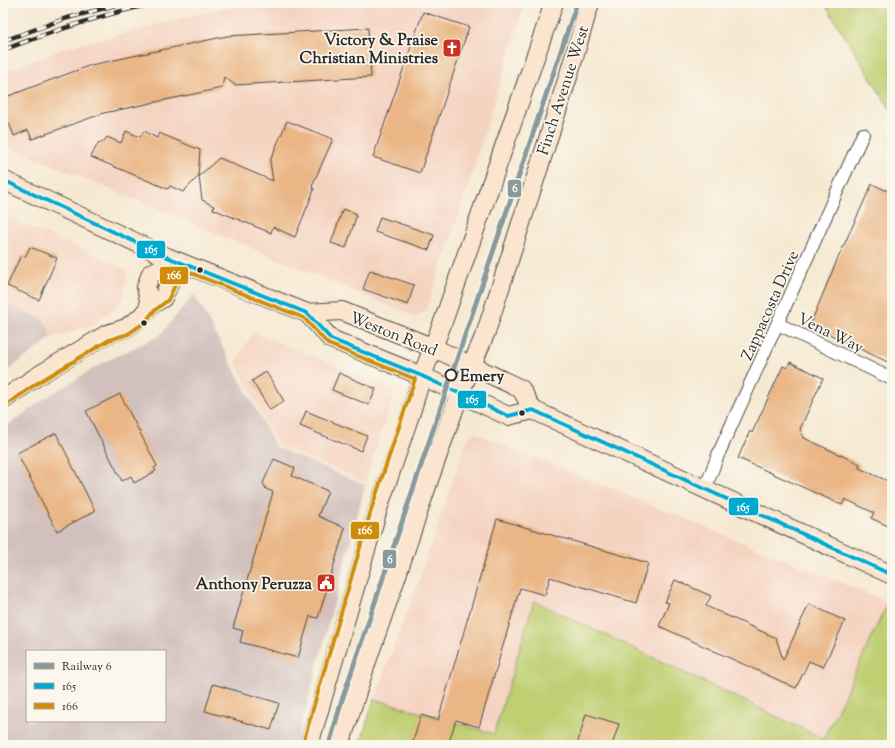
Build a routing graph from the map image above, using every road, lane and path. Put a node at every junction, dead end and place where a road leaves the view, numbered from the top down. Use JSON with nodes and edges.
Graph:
{"nodes":[{"id":1,"x":554,"y":3,"type":"edge"},
{"id":2,"x":590,"y":3,"type":"edge"},
{"id":3,"x":864,"y":134,"type":"dead end"},
{"id":4,"x":3,"y":180,"type":"edge"},
{"id":5,"x":166,"y":262,"type":"junction"},
{"id":6,"x":307,"y":313,"type":"junction"},
{"id":7,"x":778,"y":324,"type":"junction"},
{"id":8,"x":434,"y":348,"type":"junction"},
{"id":9,"x":472,"y":367,"type":"junction"},
{"id":10,"x":422,"y":376,"type":"junction"},
{"id":11,"x":892,"y":379,"type":"edge"},
{"id":12,"x":460,"y":393,"type":"junction"},
{"id":13,"x":3,"y":400,"type":"edge"},
{"id":14,"x":533,"y":410,"type":"junction"},
{"id":15,"x":705,"y":489,"type":"junction"},
{"id":16,"x":892,"y":575,"type":"edge"},
{"id":17,"x":309,"y":745,"type":"edge"},
{"id":18,"x":340,"y":745,"type":"edge"}],
"edges":[{"from":1,"to":8,"type":"main road"},
{"from":2,"to":9,"type":"main road","name":"Finch Avenue West"},
{"from":3,"to":7,"type":"street","name":"Zappacosta Drive"},
{"from":4,"to":5,"type":"main road","name":"Weston Road"},
{"from":5,"to":6,"type":"main road","name":"Weston Road"},
{"from":5,"to":13,"type":"main road"},
{"from":6,"to":8,"type":"main road","name":"Weston Road"},
{"from":6,"to":10,"type":"main road","name":"Weston Road"},
{"from":7,"to":11,"type":"street","name":"Vena Way"},
{"from":7,"to":15,"type":"street","name":"Zappacosta Drive"},
{"from":8,"to":9,"type":"main road","name":"Weston Road"},
{"from":8,"to":10,"type":"main road"},
{"from":9,"to":12,"type":"main road","name":"Finch Avenue West"},
{"from":9,"to":14,"type":"main road","name":"Weston Road"},
{"from":10,"to":12,"type":"main road","name":"Weston Road"},
{"from":10,"to":17,"type":"main road"},
{"from":12,"to":14,"type":"main road","name":"Weston Road"},
{"from":12,"to":18,"type":"main road","name":"Finch Avenue West"},
{"from":14,"to":15,"type":"main road"},
{"from":15,"to":16,"type":"main road"}]}
